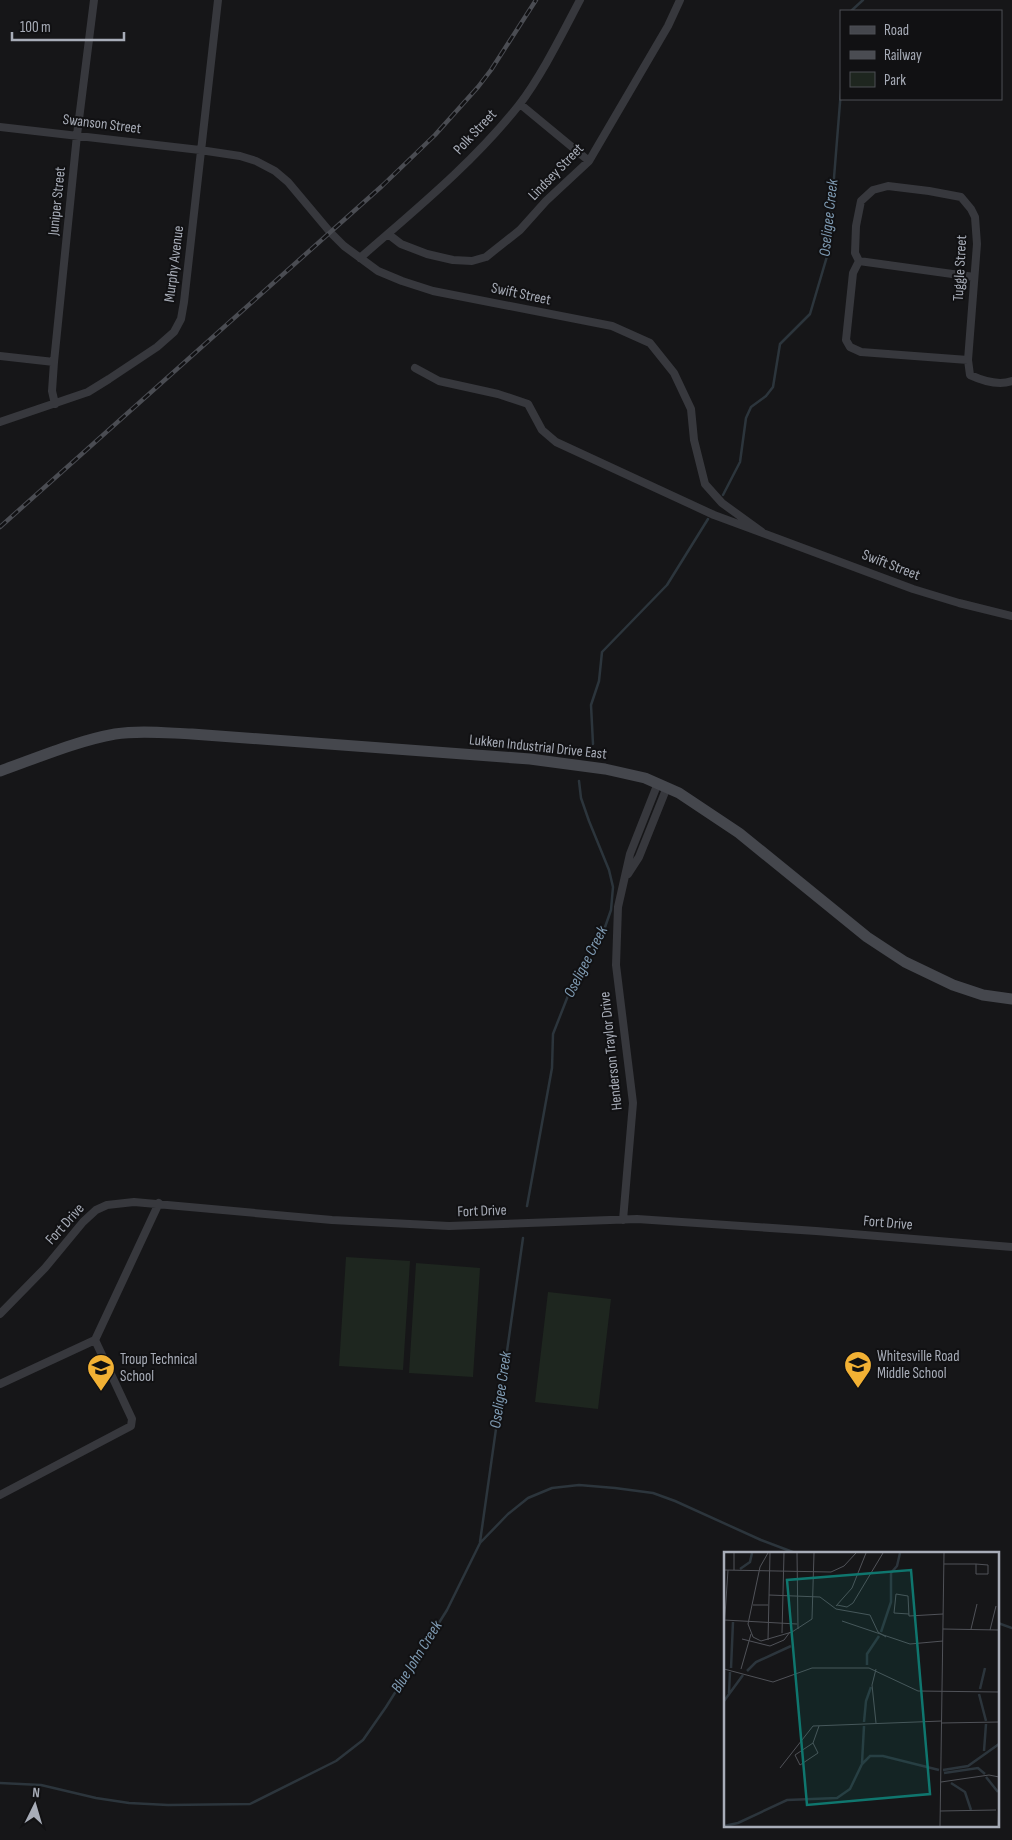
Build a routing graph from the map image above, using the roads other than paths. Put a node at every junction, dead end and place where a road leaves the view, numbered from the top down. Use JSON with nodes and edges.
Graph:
{"nodes":[{"id":1,"x":94,"y":0,"type":"edge"},
{"id":2,"x":218,"y":0,"type":"edge"},
{"id":3,"x":580,"y":0,"type":"edge"},
{"id":4,"x":680,"y":0,"type":"edge"},
{"id":5,"x":520,"y":104,"type":"junction"},
{"id":6,"x":0,"y":127,"type":"edge"},
{"id":7,"x":77,"y":135,"type":"junction"},
{"id":8,"x":200,"y":150,"type":"junction"},
{"id":9,"x":589,"y":161,"type":"junction"},
{"id":10,"x":388,"y":234,"type":"junction"},
{"id":11,"x":360,"y":258,"type":"junction"},
{"id":12,"x":859,"y":260,"type":"junction"},
{"id":13,"x":974,"y":277,"type":"junction"},
{"id":14,"x":0,"y":356,"type":"edge"},
{"id":15,"x":968,"y":360,"type":"junction"},
{"id":16,"x":54,"y":362,"type":"junction"},
{"id":17,"x":415,"y":368,"type":"dead end"},
{"id":18,"x":1012,"y":381,"type":"edge"},
{"id":19,"x":55,"y":404,"type":"junction"},
{"id":20,"x":0,"y":422,"type":"edge"},
{"id":21,"x":762,"y":532,"type":"junction"},
{"id":22,"x":1012,"y":616,"type":"edge"},
{"id":23,"x":0,"y":771,"type":"edge"},
{"id":24,"x":663,"y":785,"type":"junction"},
{"id":25,"x":1012,"y":999,"type":"edge"},
{"id":26,"x":159,"y":1203,"type":"junction"},
{"id":27,"x":623,"y":1220,"type":"junction"},
{"id":28,"x":1012,"y":1246,"type":"edge"},
{"id":29,"x":0,"y":1314,"type":"edge"},
{"id":30,"x":95,"y":1340,"type":"junction"},
{"id":31,"x":0,"y":1384,"type":"edge"},
{"id":32,"x":0,"y":1495,"type":"edge"}],
"edges":[{"from":1,"to":7,"type":"street","name":"Juniper Street"},
{"from":2,"to":8,"type":"street","name":"Murphy Avenue"},
{"from":3,"to":5,"type":"street","name":"Polk Street"},
{"from":4,"to":9,"type":"street","name":"Lindsey Street"},
{"from":5,"to":9,"type":"street"},
{"from":5,"to":10,"type":"street","name":"Polk Street"},
{"from":6,"to":7,"type":"street","name":"Swanson Street"},
{"from":7,"to":8,"type":"street","name":"Swanson Street"},
{"from":7,"to":16,"type":"street","name":"Juniper Street"},
{"from":8,"to":11,"type":"street","name":"Swift Street"},
{"from":8,"to":19,"type":"street","name":"Murphy Avenue"},
{"from":9,"to":10,"type":"street","name":"Lindsey Street"},
{"from":10,"to":11,"type":"street","name":"Polk Street"},
{"from":11,"to":21,"type":"street","name":"Swift Street"},
{"from":12,"to":13,"type":"street"},
{"from":12,"to":13,"type":"street","name":"Tuggle Street"},
{"from":12,"to":15,"type":"street","name":"Tuggle Street"},
{"from":13,"to":15,"type":"street","name":"Tuggle Street"},
{"from":14,"to":16,"type":"street"},
{"from":15,"to":18,"type":"street"},
{"from":16,"to":19,"type":"street","name":"Juniper Street"},
{"from":17,"to":21,"type":"street","name":"Swift Street"},
{"from":19,"to":20,"type":"street","name":"Murphy Avenue"},
{"from":21,"to":22,"type":"street","name":"Swift Street"},
{"from":23,"to":24,"type":"main road","name":"Lukken Industrial Drive East"},
{"from":24,"to":25,"type":"main road","name":"Lukken Industrial Drive East"},
{"from":24,"to":27,"type":"street","name":"Henderson Traylor Drive"},
{"from":26,"to":27,"type":"street","name":"Fort Drive"},
{"from":26,"to":29,"type":"street","name":"Fort Drive"},
{"from":26,"to":30,"type":"street"},
{"from":27,"to":28,"type":"street","name":"Fort Drive"},
{"from":30,"to":31,"type":"street"},
{"from":30,"to":32,"type":"street"}]}
